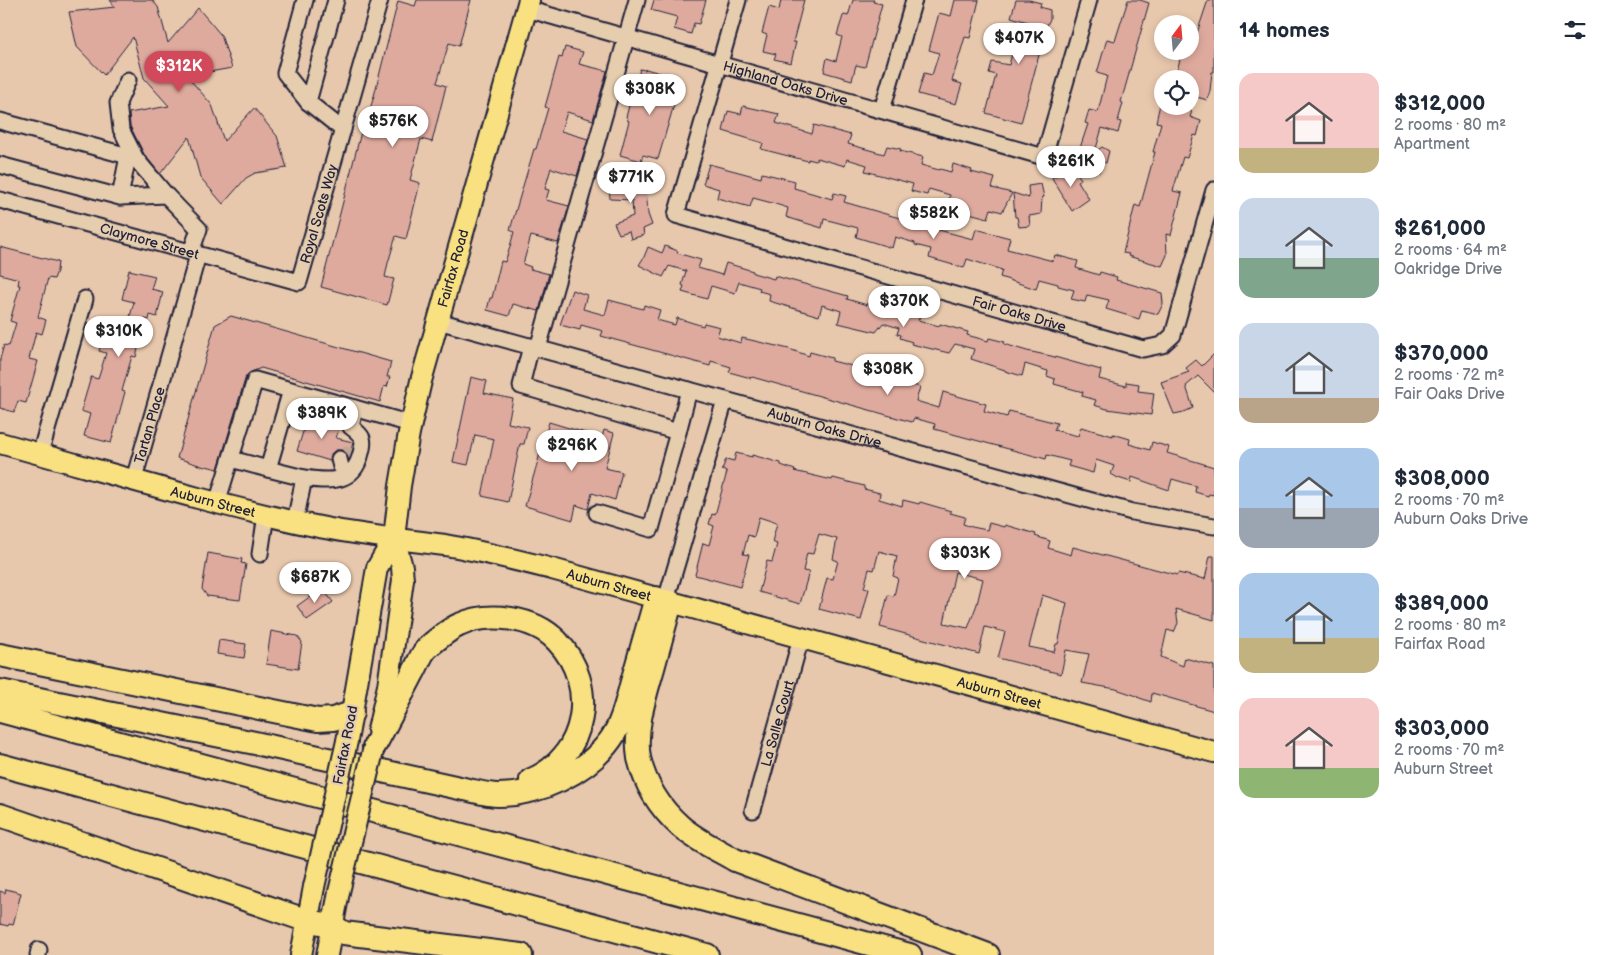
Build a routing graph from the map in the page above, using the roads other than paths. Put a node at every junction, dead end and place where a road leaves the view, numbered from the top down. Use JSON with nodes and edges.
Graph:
{"nodes":[{"id":1,"x":304,"y":0,"type":"edge"},
{"id":2,"x":336,"y":0,"type":"edge"},
{"id":3,"x":380,"y":0,"type":"edge"},
{"id":4,"x":637,"y":0,"type":"edge"},
{"id":5,"x":738,"y":0,"type":"edge"},
{"id":6,"x":914,"y":0,"type":"edge"},
{"id":7,"x":1090,"y":0,"type":"edge"},
{"id":8,"x":528,"y":4,"type":"edge"},
{"id":9,"x":626,"y":37,"type":"junction"},
{"id":10,"x":719,"y":64,"type":"junction"},
{"id":11,"x":128,"y":80,"type":"dead end"},
{"id":12,"x":308,"y":102,"type":"junction"},
{"id":13,"x":882,"y":110,"type":"junction"},
{"id":14,"x":0,"y":121,"type":"edge"},
{"id":15,"x":342,"y":130,"type":"junction"},
{"id":16,"x":132,"y":158,"type":"junction"},
{"id":17,"x":0,"y":165,"type":"edge"},
{"id":18,"x":1214,"y":190,"type":"edge"},
{"id":19,"x":166,"y":195,"type":"junction"},
{"id":20,"x":120,"y":197,"type":"junction"},
{"id":21,"x":0,"y":200,"type":"edge"},
{"id":22,"x":195,"y":254,"type":"junction"},
{"id":23,"x":299,"y":282,"type":"joint"},
{"id":24,"x":85,"y":299,"type":"dead end"},
{"id":25,"x":438,"y":321,"type":"junction"},
{"id":26,"x":535,"y":347,"type":"junction"},
{"id":27,"x":291,"y":390,"type":"junction"},
{"id":28,"x":689,"y":390,"type":"junction"},
{"id":29,"x":724,"y":400,"type":"junction"},
{"id":30,"x":355,"y":408,"type":"junction"},
{"id":31,"x":411,"y":424,"type":"junction"},
{"id":32,"x":678,"y":432,"type":"junction"},
{"id":33,"x":0,"y":443,"type":"edge"},
{"id":34,"x":40,"y":454,"type":"junction"},
{"id":35,"x":230,"y":459,"type":"junction"},
{"id":36,"x":268,"y":469,"type":"junction"},
{"id":37,"x":304,"y":478,"type":"junction"},
{"id":38,"x":134,"y":479,"type":"junction"},
{"id":39,"x":218,"y":502,"type":"junction"},
{"id":40,"x":597,"y":513,"type":"dead end"},
{"id":41,"x":266,"y":515,"type":"junction"},
{"id":42,"x":295,"y":522,"type":"junction"},
{"id":43,"x":1214,"y":525,"type":"edge"},
{"id":44,"x":394,"y":538,"type":"junction"},
{"id":45,"x":260,"y":554,"type":"dead end"},
{"id":46,"x":664,"y":600,"type":"junction"},
{"id":47,"x":801,"y":638,"type":"junction"},
{"id":48,"x":0,"y":655,"type":"edge"},
{"id":49,"x":0,"y":690,"type":"edge"},
{"id":50,"x":0,"y":711,"type":"edge"},
{"id":51,"x":352,"y":713,"type":"junction"},
{"id":52,"x":374,"y":747,"type":"junction"},
{"id":53,"x":1214,"y":752,"type":"edge"},
{"id":54,"x":0,"y":765,"type":"edge"},
{"id":55,"x":464,"y":789,"type":"junction"},
{"id":56,"x":753,"y":810,"type":"dead end"},
{"id":57,"x":0,"y":815,"type":"edge"},
{"id":58,"x":308,"y":920,"type":"junction"},
{"id":59,"x":332,"y":925,"type":"junction"},
{"id":60,"x":302,"y":955,"type":"edge"},
{"id":61,"x":327,"y":955,"type":"edge"},
{"id":62,"x":521,"y":955,"type":"edge"},
{"id":63,"x":707,"y":955,"type":"edge"},
{"id":64,"x":910,"y":955,"type":"edge"},
{"id":65,"x":988,"y":955,"type":"edge"}],
"edges":[{"from":1,"to":12,"type":"street"},
{"from":2,"to":12,"type":"street"},
{"from":3,"to":15,"type":"street","name":"Royal Scots Way"},
{"from":4,"to":9,"type":"street"},
{"from":5,"to":10,"type":"street"},
{"from":6,"to":13,"type":"street"},
{"from":7,"to":13,"type":"street","name":"Highland Oaks Drive"},
{"from":8,"to":9,"type":"street","name":"Highland Oaks Drive"},
{"from":8,"to":25,"type":"main road","name":"Fairfax Road"},
{"from":9,"to":10,"type":"street","name":"Highland Oaks Drive"},
{"from":9,"to":26,"type":"street"},
{"from":10,"to":13,"type":"street","name":"Highland Oaks Drive"},
{"from":10,"to":18,"type":"street","name":"Fair Oaks Drive"},
{"from":11,"to":16,"type":"street"},
{"from":12,"to":15,"type":"street"},
{"from":14,"to":16,"type":"street"},
{"from":15,"to":23,"type":"street","name":"Royal Scots Way"},
{"from":16,"to":19,"type":"street"},
{"from":16,"to":20,"type":"street"},
{"from":17,"to":20,"type":"street"},
{"from":19,"to":20,"type":"street"},
{"from":19,"to":22,"type":"street","name":"Tartan Place"},
{"from":21,"to":22,"type":"street","name":"Claymore Street"},
{"from":22,"to":23,"type":"street","name":"Claymore Street"},
{"from":22,"to":38,"type":"street","name":"Tartan Place"},
{"from":24,"to":34,"type":"street"},
{"from":25,"to":26,"type":"street","name":"Auburn Oaks Drive"},
{"from":25,"to":31,"type":"main road","name":"Fairfax Road"},
{"from":26,"to":28,"type":"street","name":"Auburn Oaks Drive"},
{"from":26,"to":32,"type":"street"},
{"from":27,"to":30,"type":"street"},
{"from":27,"to":35,"type":"street"},
{"from":27,"to":36,"type":"street"},
{"from":28,"to":29,"type":"street","name":"Auburn Oaks Drive"},
{"from":28,"to":32,"type":"street"},
{"from":29,"to":43,"type":"street","name":"Auburn Oaks Drive"},
{"from":29,"to":46,"type":"street"},
{"from":30,"to":31,"type":"street"},
{"from":30,"to":37,"type":"street"},
{"from":31,"to":44,"type":"main road","name":"Fairfax Road"},
{"from":32,"to":40,"type":"street"},
{"from":33,"to":34,"type":"main road","name":"Auburn Street"},
{"from":34,"to":38,"type":"main road","name":"Auburn Street"},
{"from":35,"to":36,"type":"street"},
{"from":35,"to":39,"type":"street"},
{"from":36,"to":37,"type":"street"},
{"from":37,"to":42,"type":"street"},
{"from":38,"to":39,"type":"main road","name":"Auburn Street"},
{"from":39,"to":41,"type":"main road","name":"Auburn Street"},
{"from":41,"to":42,"type":"main road","name":"Auburn Street"},
{"from":41,"to":45,"type":"street"},
{"from":42,"to":44,"type":"main road","name":"Auburn Street"},
{"from":44,"to":46,"type":"main road","name":"Auburn Street"},
{"from":44,"to":51,"type":"main road","name":"Fairfax Road"},
{"from":44,"to":52,"type":"main road","name":"Fairfax Road"},
{"from":46,"to":47,"type":"main road","name":"Auburn Street"},
{"from":46,"to":55,"type":"highway"},
{"from":46,"to":65,"type":"highway"},
{"from":47,"to":53,"type":"main road","name":"Auburn Street"},
{"from":47,"to":56,"type":"street","name":"La Salle Court"},
{"from":48,"to":51,"type":"highway"},
{"from":49,"to":55,"type":"highway"},
{"from":50,"to":64,"type":"highway"},
{"from":51,"to":58,"type":"main road","name":"Fairfax Road","bridge":true},
{"from":52,"to":55,"type":"highway"},
{"from":52,"to":59,"type":"main road","name":"Fairfax Road","bridge":true},
{"from":54,"to":63,"type":"highway"},
{"from":57,"to":58,"type":"highway"},
{"from":58,"to":59,"type":"highway"},
{"from":58,"to":60,"type":"main road","name":"Fairfax Road"},
{"from":59,"to":61,"type":"main road","name":"Fairfax Road"},
{"from":59,"to":62,"type":"highway"}]}
